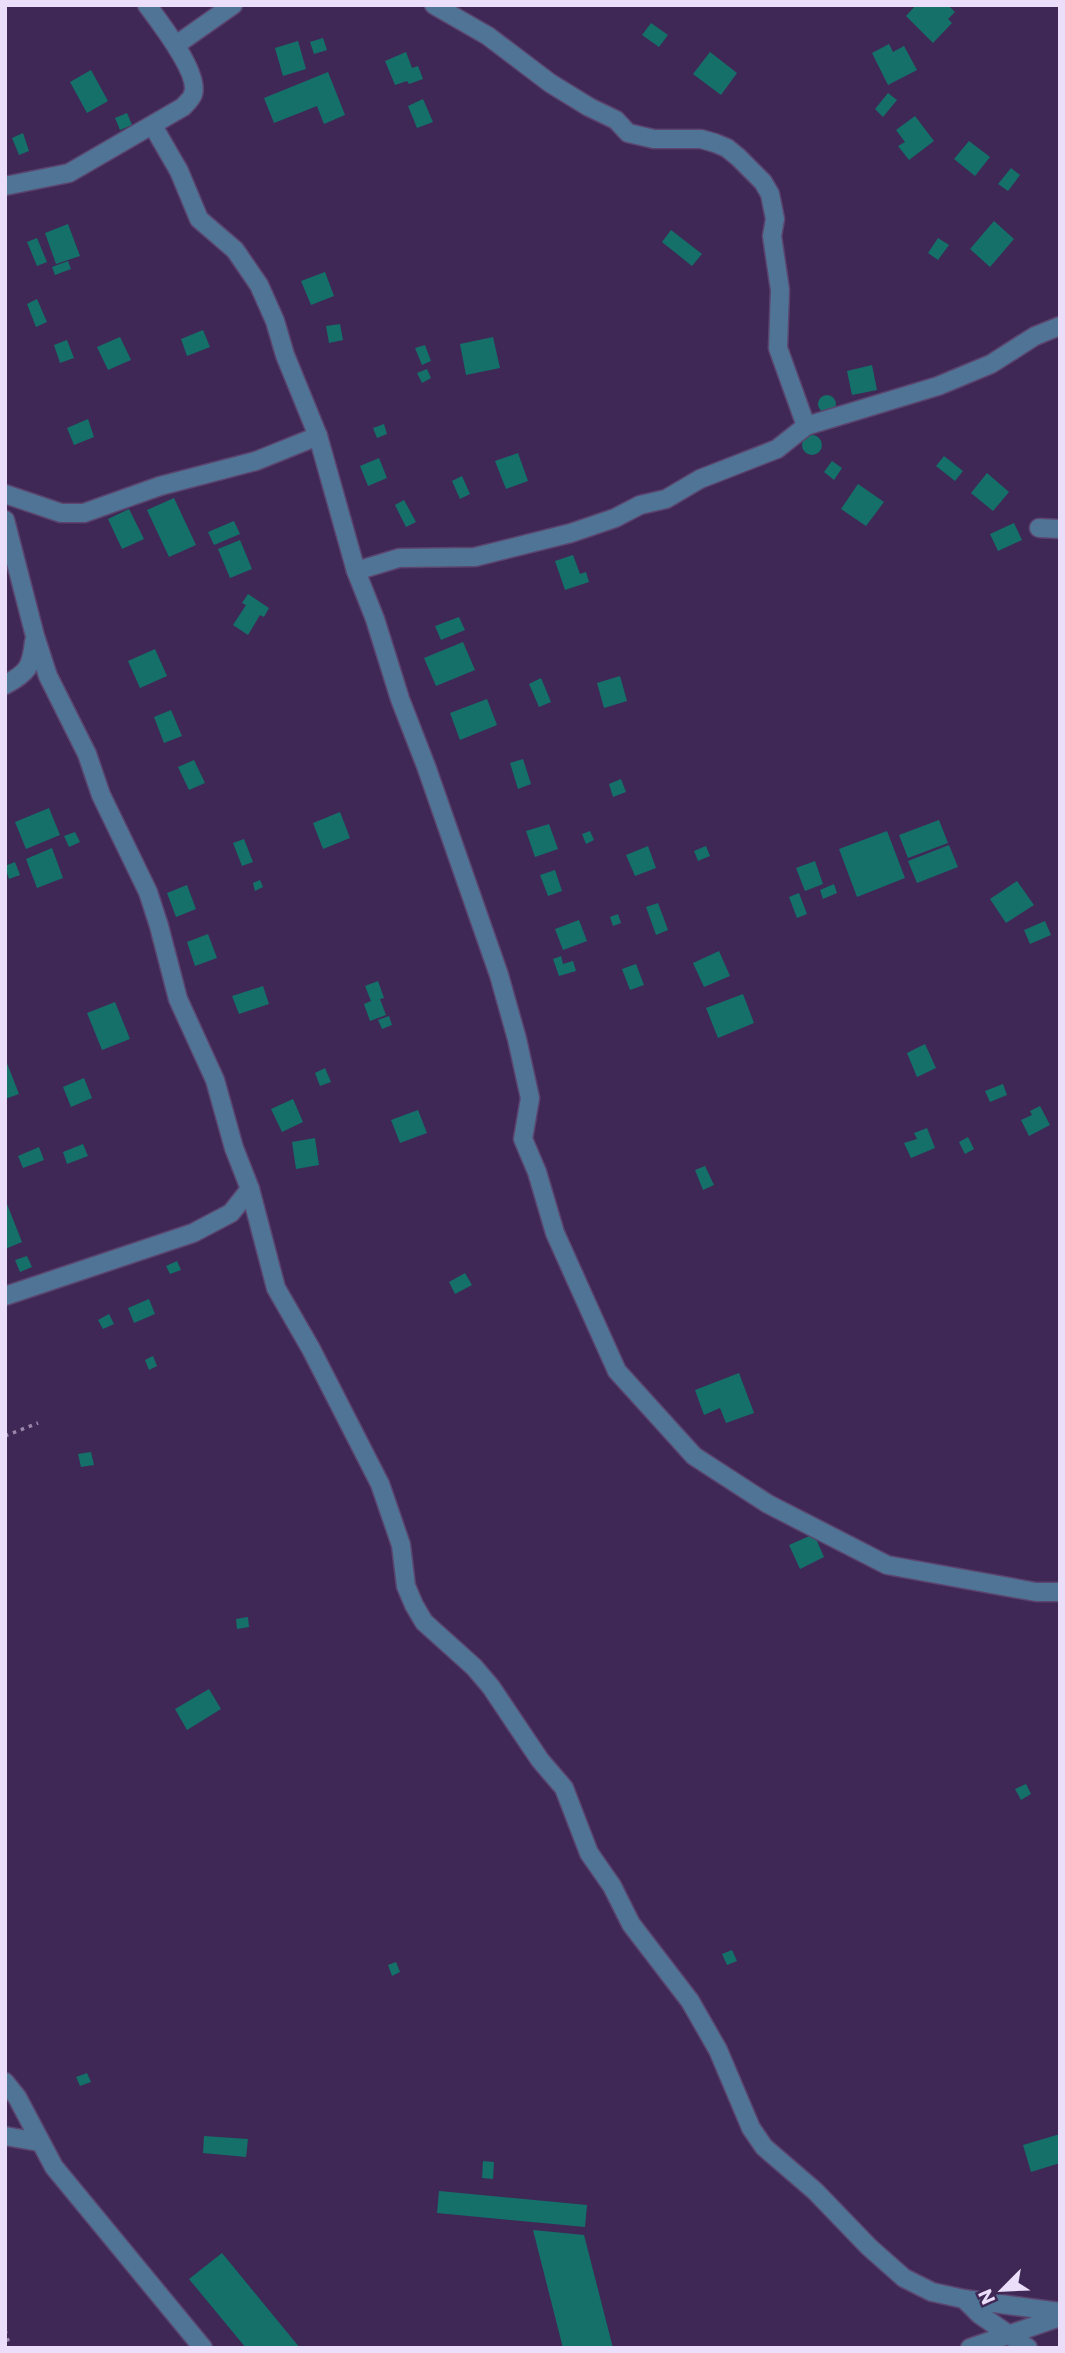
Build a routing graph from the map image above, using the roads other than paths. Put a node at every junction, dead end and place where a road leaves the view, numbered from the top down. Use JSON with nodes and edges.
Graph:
{"nodes":[{"id":1,"x":147,"y":5,"type":"edge"},
{"id":2,"x":233,"y":5,"type":"edge"},
{"id":3,"x":434,"y":5,"type":"edge"},
{"id":4,"x":176,"y":45,"type":"junction"},
{"id":5,"x":153,"y":126,"type":"junction"},
{"id":6,"x":5,"y":186,"type":"edge"},
{"id":7,"x":1060,"y":326,"type":"edge"},
{"id":8,"x":806,"y":426,"type":"junction"},
{"id":9,"x":318,"y":436,"type":"junction"},
{"id":10,"x":5,"y":494,"type":"edge"},
{"id":11,"x":5,"y":520,"type":"edge"},
{"id":12,"x":1039,"y":528,"type":"dead end"},
{"id":13,"x":1060,"y":529,"type":"edge"},
{"id":14,"x":356,"y":571,"type":"junction"},
{"id":15,"x":35,"y":636,"type":"junction"},
{"id":16,"x":5,"y":685,"type":"edge"},
{"id":17,"x":250,"y":1189,"type":"junction"},
{"id":18,"x":5,"y":1296,"type":"edge"},
{"id":19,"x":1060,"y":1592,"type":"edge"},
{"id":20,"x":5,"y":2082,"type":"edge"},
{"id":21,"x":5,"y":2136,"type":"edge"},
{"id":22,"x":39,"y":2142,"type":"junction"},
{"id":23,"x":964,"y":2300,"type":"junction"},
{"id":24,"x":1060,"y":2312,"type":"edge"},
{"id":25,"x":1052,"y":2320,"type":"edge"},
{"id":26,"x":1007,"y":2335,"type":"junction"},
{"id":27,"x":203,"y":2348,"type":"edge"},
{"id":28,"x":970,"y":2348,"type":"edge"},
{"id":29,"x":1028,"y":2348,"type":"edge"},
{"id":30,"x":1035,"y":2348,"type":"edge"}],
"edges":[{"from":1,"to":4,"type":"street"},
{"from":2,"to":4,"type":"street"},
{"from":3,"to":8,"type":"street"},
{"from":4,"to":5,"type":"street"},
{"from":5,"to":6,"type":"street"},
{"from":5,"to":9,"type":"street"},
{"from":7,"to":8,"type":"street"},
{"from":8,"to":14,"type":"street"},
{"from":9,"to":10,"type":"street"},
{"from":9,"to":14,"type":"street"},
{"from":11,"to":15,"type":"street"},
{"from":12,"to":13,"type":"street"},
{"from":14,"to":19,"type":"street"},
{"from":15,"to":16,"type":"street"},
{"from":15,"to":17,"type":"street"},
{"from":17,"to":18,"type":"street"},
{"from":17,"to":23,"type":"street"},
{"from":20,"to":22,"type":"street"},
{"from":21,"to":22,"type":"street"},
{"from":22,"to":27,"type":"street"},
{"from":23,"to":24,"type":"street"},
{"from":23,"to":26,"type":"street"},
{"from":25,"to":26,"type":"street"},
{"from":25,"to":30,"type":"street"},
{"from":26,"to":28,"type":"street"},
{"from":26,"to":29,"type":"street"}]}
